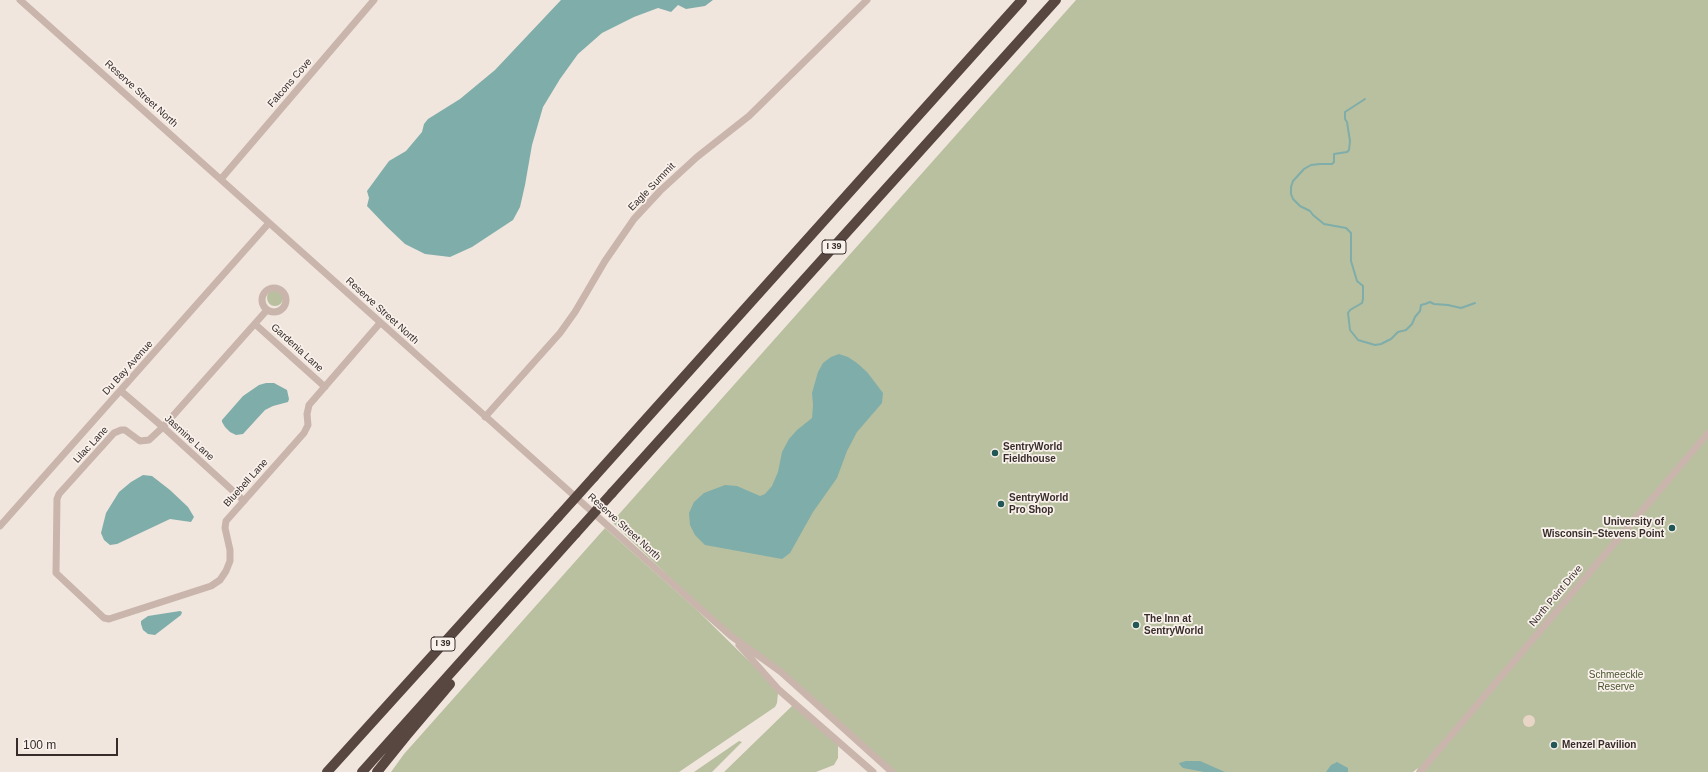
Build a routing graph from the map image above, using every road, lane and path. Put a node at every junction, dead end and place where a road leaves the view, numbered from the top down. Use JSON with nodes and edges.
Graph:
{"nodes":[{"id":1,"x":20,"y":0,"type":"edge"},
{"id":2,"x":374,"y":0,"type":"edge"},
{"id":3,"x":867,"y":0,"type":"edge"},
{"id":4,"x":1022,"y":0,"type":"edge"},
{"id":5,"x":1056,"y":0,"type":"edge"},
{"id":6,"x":221,"y":179,"type":"junction"},
{"id":7,"x":269,"y":223,"type":"junction"},
{"id":8,"x":267,"y":310,"type":"dead end"},
{"id":9,"x":380,"y":323,"type":"junction"},
{"id":10,"x":255,"y":324,"type":"junction"},
{"id":11,"x":325,"y":387,"type":"junction"},
{"id":12,"x":121,"y":392,"type":"junction"},
{"id":13,"x":485,"y":417,"type":"junction"},
{"id":14,"x":162,"y":427,"type":"junction"},
{"id":15,"x":1708,"y":433,"type":"edge"},
{"id":16,"x":244,"y":501,"type":"junction"},
{"id":17,"x":0,"y":526,"type":"edge"},
{"id":18,"x":78,"y":594,"type":"joint"},
{"id":19,"x":731,"y":636,"type":"junction"},
{"id":20,"x":464,"y":657,"type":"junction"},
{"id":21,"x":327,"y":772,"type":"edge"},
{"id":22,"x":362,"y":772,"type":"edge"},
{"id":23,"x":377,"y":772,"type":"edge"},
{"id":24,"x":873,"y":772,"type":"edge"},
{"id":25,"x":892,"y":772,"type":"edge"},
{"id":26,"x":1420,"y":772,"type":"edge"}],
"edges":[{"from":1,"to":6,"type":"street","name":"Reserve Street North"},
{"from":2,"to":6,"type":"street","name":"Falcons Cove"},
{"from":3,"to":13,"type":"street","name":"Eagle Summit"},
{"from":4,"to":21,"type":"highway","number":"I 39","bridge":true},
{"from":5,"to":20,"type":"highway","number":"I 39","bridge":true},
{"from":6,"to":7,"type":"street","name":"Reserve Street North"},
{"from":7,"to":9,"type":"street","name":"Reserve Street North"},
{"from":7,"to":12,"type":"street","name":"Du Bay Avenue"},
{"from":8,"to":10,"type":"street","name":"Lilac Lane"},
{"from":9,"to":11,"type":"street","name":"Bluebell Lane"},
{"from":9,"to":13,"type":"street","name":"Reserve Street North"},
{"from":10,"to":11,"type":"street","name":"Gardenia Lane"},
{"from":10,"to":14,"type":"street","name":"Lilac Lane"},
{"from":11,"to":16,"type":"street","name":"Bluebell Lane"},
{"from":12,"to":14,"type":"street","name":"Jasmine Lane"},
{"from":12,"to":17,"type":"street","name":"Du Bay Avenue"},
{"from":13,"to":19,"type":"street","name":"Reserve Street North"},
{"from":14,"to":16,"type":"street","name":"Jasmine Lane"},
{"from":14,"to":18,"type":"street","name":"Lilac Lane"},
{"from":15,"to":26,"type":"street","name":"North Point Drive"},
{"from":16,"to":18,"type":"street","name":"Bluebell Lane"},
{"from":19,"to":24,"type":"street","name":"Reserve Street North"},
{"from":19,"to":25,"type":"street","name":"Reserve Street North"},
{"from":20,"to":22,"type":"highway","number":"I 39"},
{"from":20,"to":23,"type":"highway"}]}
